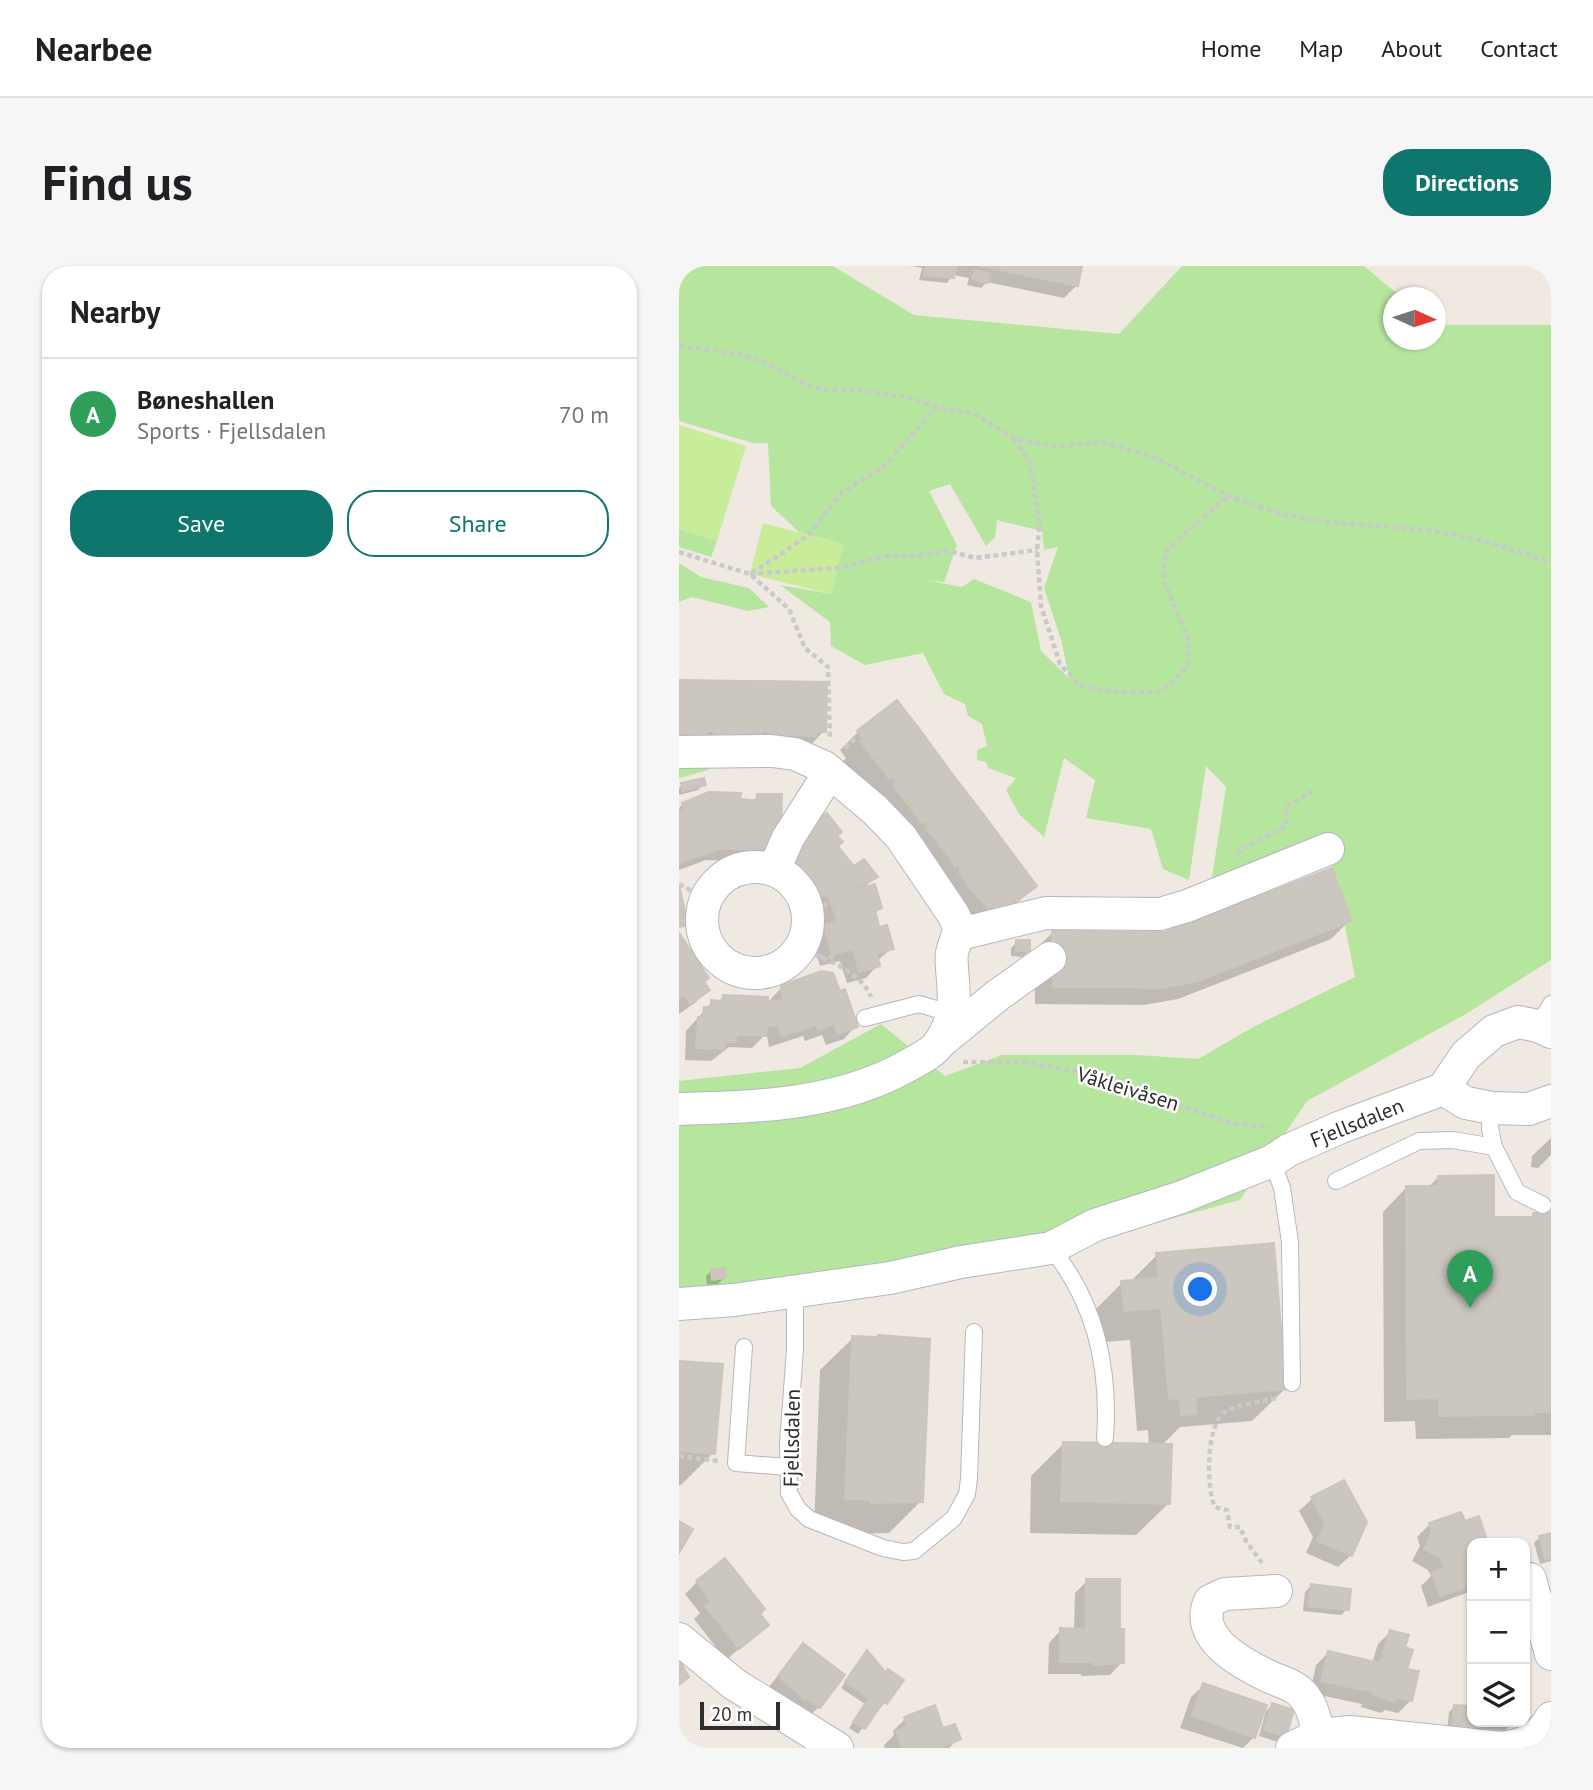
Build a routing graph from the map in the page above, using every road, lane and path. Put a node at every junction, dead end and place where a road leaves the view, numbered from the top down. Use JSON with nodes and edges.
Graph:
{"nodes":[{"id":1,"x":679,"y":346,"type":"edge"},
{"id":2,"x":937,"y":407,"type":"junction"},
{"id":3,"x":1014,"y":438,"type":"junction"},
{"id":4,"x":1228,"y":496,"type":"junction"},
{"id":5,"x":1037,"y":550,"type":"junction"},
{"id":6,"x":679,"y":552,"type":"edge"},
{"id":7,"x":1551,"y":562,"type":"edge"},
{"id":8,"x":750,"y":574,"type":"junction"},
{"id":9,"x":679,"y":752,"type":"edge"},
{"id":10,"x":827,"y":770,"type":"junction"},
{"id":11,"x":1315,"y":790,"type":"dead end"},
{"id":12,"x":1328,"y":849,"type":"dead end"},
{"id":13,"x":774,"y":870,"type":"junction"},
{"id":14,"x":679,"y":884,"type":"edge"},
{"id":15,"x":1223,"y":891,"type":"junction"},
{"id":16,"x":706,"y":899,"type":"junction"},
{"id":17,"x":960,"y":934,"type":"junction"},
{"id":18,"x":809,"y":953,"type":"junction"},
{"id":19,"x":837,"y":957,"type":"dead end"},
{"id":20,"x":1050,"y":958,"type":"dead end"},
{"id":21,"x":953,"y":1014,"type":"junction"},
{"id":22,"x":871,"y":1016,"type":"joint"},
{"id":23,"x":1547,"y":1021,"type":"edge"},
{"id":24,"x":937,"y":1046,"type":"junction"},
{"id":25,"x":1443,"y":1089,"type":"junction"},
{"id":26,"x":1551,"y":1101,"type":"edge"},
{"id":27,"x":1492,"y":1108,"type":"junction"},
{"id":28,"x":679,"y":1109,"type":"edge"},
{"id":29,"x":1316,"y":1139,"type":"junction"},
{"id":30,"x":1495,"y":1147,"type":"junction"},
{"id":31,"x":1272,"y":1161,"type":"junction"},
{"id":32,"x":1336,"y":1181,"type":"dead end"},
{"id":33,"x":1543,"y":1205,"type":"dead end"},
{"id":34,"x":1051,"y":1248,"type":"junction"},
{"id":35,"x":796,"y":1292,"type":"junction"},
{"id":36,"x":679,"y":1304,"type":"edge"},
{"id":37,"x":974,"y":1332,"type":"dead end"},
{"id":38,"x":744,"y":1347,"type":"dead end"},
{"id":39,"x":1293,"y":1383,"type":"joint"},
{"id":40,"x":1105,"y":1438,"type":"dead end"},
{"id":41,"x":679,"y":1456,"type":"edge"},
{"id":42,"x":736,"y":1463,"type":"junction"},
{"id":43,"x":788,"y":1467,"type":"junction"},
{"id":44,"x":1530,"y":1578,"type":"dead end"},
{"id":45,"x":1265,"y":1580,"type":"joint"},
{"id":46,"x":679,"y":1639,"type":"edge"},
{"id":47,"x":1551,"y":1654,"type":"edge"},
{"id":48,"x":1551,"y":1718,"type":"edge"},
{"id":49,"x":1305,"y":1741,"type":"edge"},
{"id":50,"x":837,"y":1748,"type":"edge"},
{"id":51,"x":1501,"y":1748,"type":"edge"}],
"edges":[{"from":1,"to":2,"type":"path"},
{"from":2,"to":3,"type":"path"},
{"from":2,"to":8,"type":"path"},
{"from":3,"to":4,"type":"path"},
{"from":3,"to":5,"type":"path"},
{"from":4,"to":5,"type":"path"},
{"from":4,"to":7,"type":"path"},
{"from":5,"to":8,"type":"path"},
{"from":6,"to":8,"type":"path"},
{"from":8,"to":10,"type":"path"},
{"from":9,"to":10,"type":"street"},
{"from":10,"to":13,"type":"street"},
{"from":10,"to":17,"type":"street"},
{"from":11,"to":15,"type":"path"},
{"from":12,"to":15,"type":"street"},
{"from":13,"to":16,"type":"street"},
{"from":13,"to":18,"type":"street"},
{"from":14,"to":16,"type":"path"},
{"from":15,"to":17,"type":"street"},
{"from":16,"to":18,"type":"street"},
{"from":17,"to":21,"type":"street"},
{"from":18,"to":19,"type":"path"},
{"from":18,"to":22,"type":"path"},
{"from":20,"to":24,"type":"street"},
{"from":21,"to":22,"type":"lane"},
{"from":21,"to":24,"type":"street"},
{"from":23,"to":25,"type":"street"},
{"from":24,"to":28,"type":"street"},
{"from":24,"to":29,"type":"path","name":"Våkleivåsen"},
{"from":25,"to":27,"type":"street"},
{"from":25,"to":29,"type":"street","name":"Fjellsdalen"},
{"from":26,"to":27,"type":"street"},
{"from":27,"to":30,"type":"lane"},
{"from":29,"to":31,"type":"street","name":"Fjellsdalen"},
{"from":30,"to":32,"type":"lane","name":"Fjellsdalen"},
{"from":30,"to":33,"type":"lane"},
{"from":31,"to":34,"type":"street","name":"Fjellsdalen"},
{"from":31,"to":39,"type":"lane"},
{"from":34,"to":35,"type":"street","name":"Fjellsdalen"},
{"from":34,"to":40,"type":"lane"},
{"from":35,"to":36,"type":"street","name":"Fjellsdalen"},
{"from":35,"to":43,"type":"lane","name":"Fjellsdalen"},
{"from":37,"to":43,"type":"lane","name":"Fjellsdalen"},
{"from":38,"to":42,"type":"lane"},
{"from":39,"to":45,"type":"path"},
{"from":41,"to":42,"type":"path"},
{"from":42,"to":43,"type":"lane"},
{"from":44,"to":47,"type":"street"},
{"from":45,"to":49,"type":"street"},
{"from":46,"to":50,"type":"street"},
{"from":48,"to":51,"type":"street"},
{"from":49,"to":51,"type":"street"}]}
